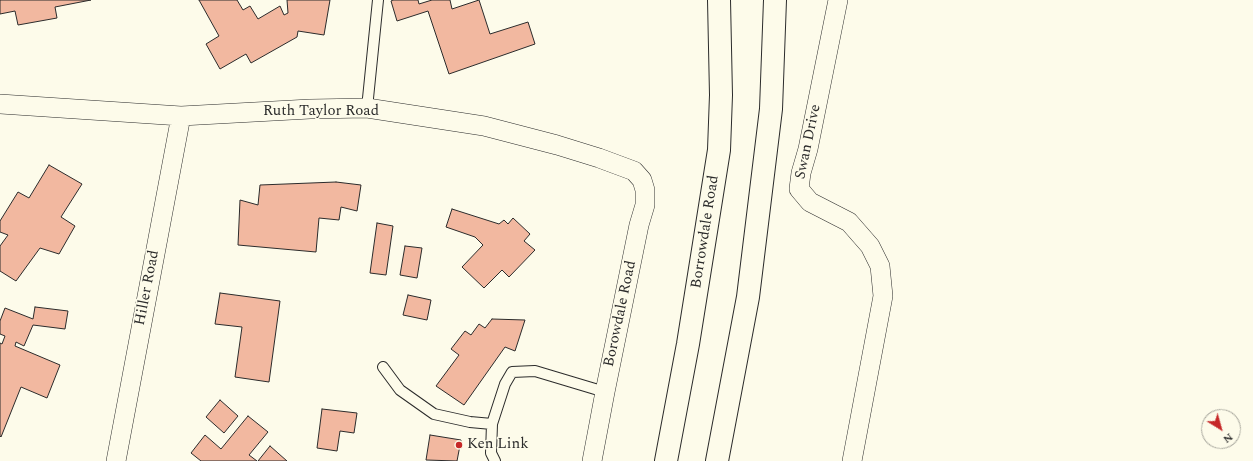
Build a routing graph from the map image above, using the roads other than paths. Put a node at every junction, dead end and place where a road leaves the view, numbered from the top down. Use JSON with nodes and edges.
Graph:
{"nodes":[{"id":1,"x":378,"y":0,"type":"edge"},
{"id":2,"x":719,"y":0,"type":"edge"},
{"id":3,"x":775,"y":0,"type":"edge"},
{"id":4,"x":838,"y":0,"type":"edge"},
{"id":5,"x":0,"y":104,"type":"edge"},
{"id":6,"x":367,"y":108,"type":"junction"},
{"id":7,"x":181,"y":116,"type":"junction"},
{"id":8,"x":634,"y":171,"type":"joint"},
{"id":9,"x":383,"y":367,"type":"dead end"},
{"id":10,"x":605,"y":392,"type":"junction"},
{"id":11,"x":492,"y":424,"type":"junction"},
{"id":12,"x":116,"y":461,"type":"edge"},
{"id":13,"x":495,"y":461,"type":"edge"},
{"id":14,"x":592,"y":461,"type":"edge"},
{"id":15,"x":666,"y":461,"type":"edge"},
{"id":16,"x":717,"y":461,"type":"edge"},
{"id":17,"x":852,"y":461,"type":"edge"}],
"edges":[{"from":1,"to":6,"type":"lane"},
{"from":2,"to":15,"type":"main road","name":"Borrowdale Road"},
{"from":3,"to":16,"type":"main road"},
{"from":4,"to":17,"type":"street","name":"Swan Drive"},
{"from":5,"to":7,"type":"street","name":"Ruth Taylor Road"},
{"from":6,"to":7,"type":"street","name":"Ruth Taylor Road"},
{"from":6,"to":8,"type":"street","name":"Ruth Taylor Road"},
{"from":7,"to":12,"type":"street","name":"Hiller Road"},
{"from":8,"to":10,"type":"street","name":"Borowdale Road"},
{"from":9,"to":11,"type":"lane"},
{"from":10,"to":11,"type":"lane"},
{"from":10,"to":14,"type":"street","name":"Borowdale Road"},
{"from":11,"to":13,"type":"lane"}]}
